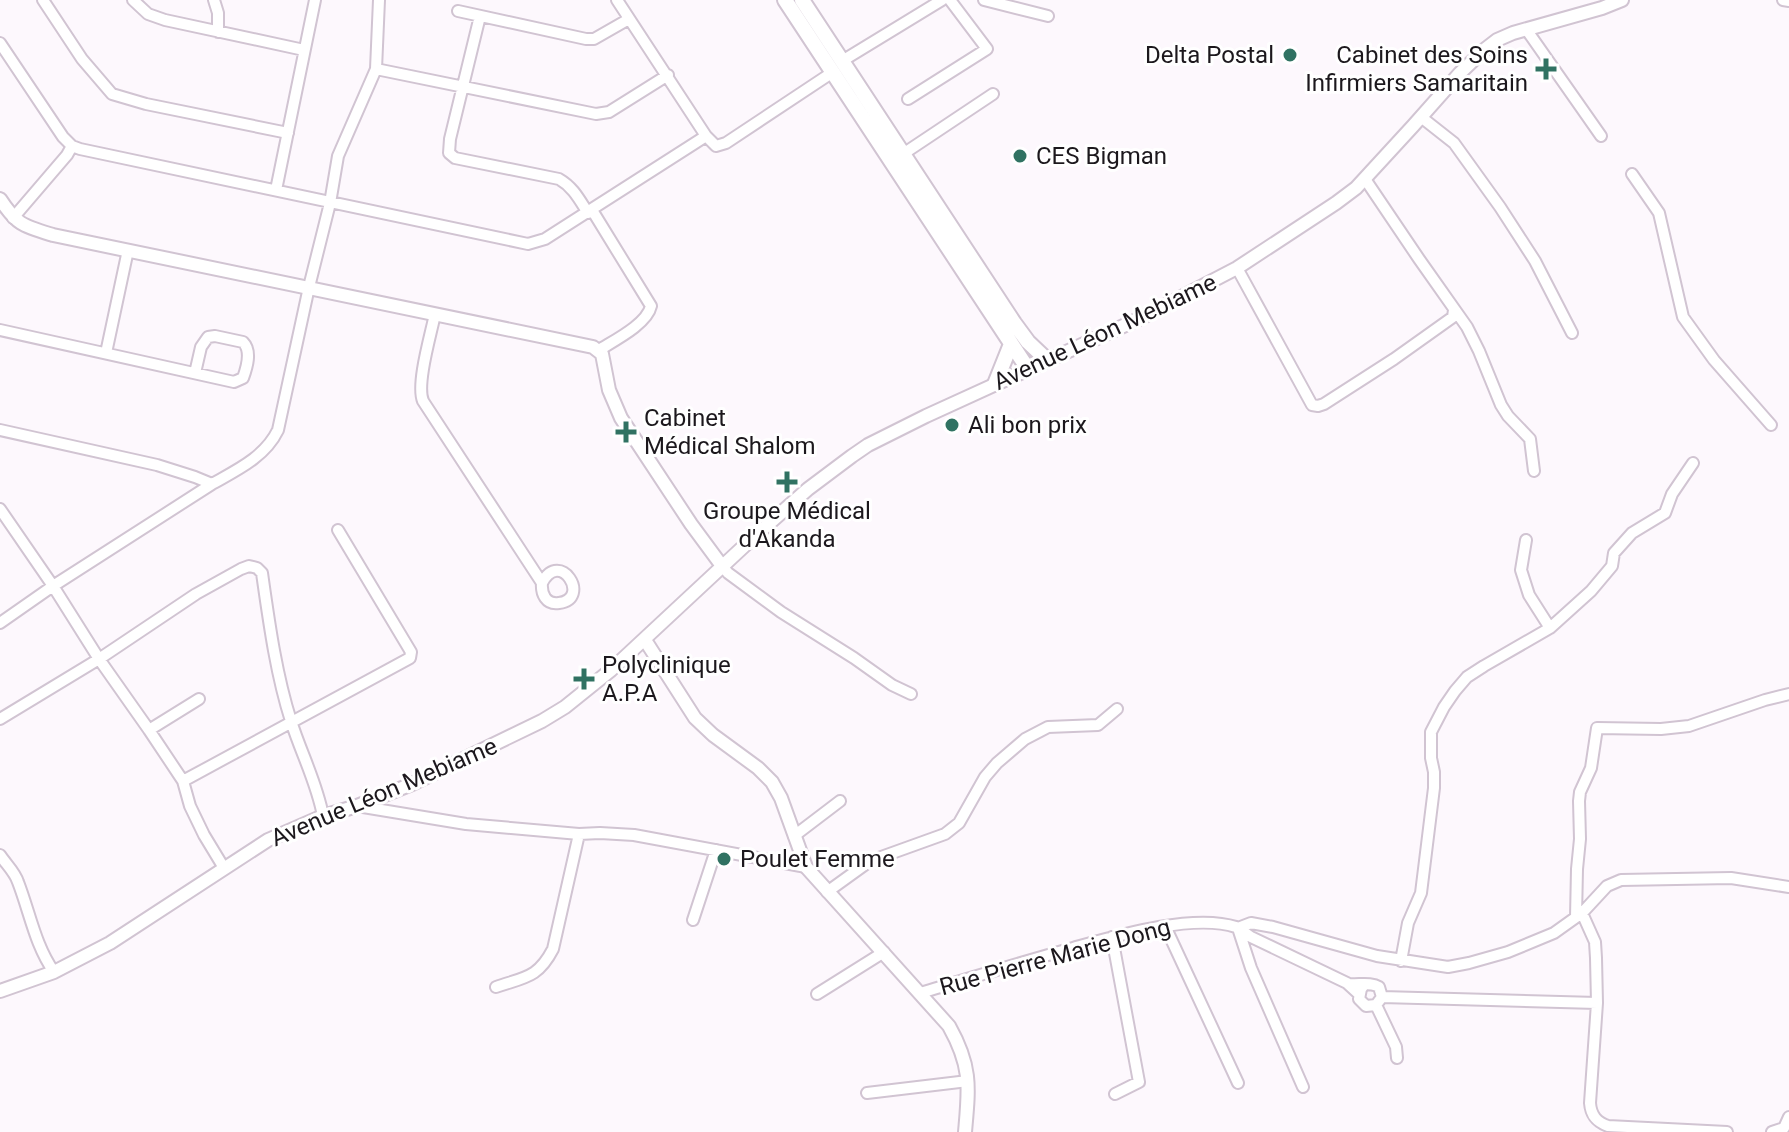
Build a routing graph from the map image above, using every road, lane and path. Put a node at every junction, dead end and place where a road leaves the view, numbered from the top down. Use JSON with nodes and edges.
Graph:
{"nodes":[{"id":1,"x":43,"y":0,"type":"edge"},
{"id":2,"x":133,"y":0,"type":"edge"},
{"id":3,"x":214,"y":0,"type":"edge"},
{"id":4,"x":315,"y":0,"type":"edge"},
{"id":5,"x":379,"y":0,"type":"edge"},
{"id":6,"x":617,"y":0,"type":"edge"},
{"id":7,"x":785,"y":0,"type":"edge"},
{"id":8,"x":942,"y":0,"type":"edge"},
{"id":9,"x":950,"y":0,"type":"edge"},
{"id":10,"x":984,"y":0,"type":"edge"},
{"id":11,"x":1622,"y":0,"type":"edge"},
{"id":12,"x":1783,"y":0,"type":"edge"},
{"id":13,"x":1789,"y":1,"type":"edge"},
{"id":14,"x":810,"y":3,"type":"edge"},
{"id":15,"x":458,"y":11,"type":"dead end"},
{"id":16,"x":480,"y":16,"type":"junction"},
{"id":17,"x":1048,"y":16,"type":"dead end"},
{"id":18,"x":629,"y":19,"type":"junction"},
{"id":19,"x":1526,"y":29,"type":"junction"},
{"id":20,"x":218,"y":32,"type":"junction"},
{"id":21,"x":0,"y":43,"type":"edge"},
{"id":22,"x":304,"y":50,"type":"junction"},
{"id":23,"x":837,"y":67,"type":"junction"},
{"id":24,"x":376,"y":69,"type":"junction"},
{"id":25,"x":668,"y":75,"type":"junction"},
{"id":26,"x":463,"y":87,"type":"junction"},
{"id":27,"x":993,"y":94,"type":"dead end"},
{"id":28,"x":908,"y":99,"type":"dead end"},
{"id":29,"x":1421,"y":117,"type":"junction"},
{"id":30,"x":288,"y":133,"type":"junction"},
{"id":31,"x":706,"y":136,"type":"junction"},
{"id":32,"x":1601,"y":136,"type":"dead end"},
{"id":33,"x":72,"y":146,"type":"junction"},
{"id":34,"x":903,"y":154,"type":"junction"},
{"id":35,"x":1632,"y":174,"type":"dead end"},
{"id":36,"x":1365,"y":179,"type":"junction"},
{"id":37,"x":276,"y":190,"type":"junction"},
{"id":38,"x":0,"y":199,"type":"edge"},
{"id":39,"x":330,"y":203,"type":"junction"},
{"id":40,"x":590,"y":211,"type":"junction"},
{"id":41,"x":13,"y":218,"type":"junction"},
{"id":42,"x":128,"y":250,"type":"junction"},
{"id":43,"x":1237,"y":268,"type":"junction"},
{"id":44,"x":309,"y":287,"type":"junction"},
{"id":45,"x":1454,"y":310,"type":"junction"},
{"id":46,"x":435,"y":314,"type":"junction"},
{"id":47,"x":0,"y":330,"type":"edge"},
{"id":48,"x":1572,"y":333,"type":"dead end"},
{"id":49,"x":1011,"y":344,"type":"junction"},
{"id":50,"x":599,"y":350,"type":"junction"},
{"id":51,"x":106,"y":353,"type":"junction"},
{"id":52,"x":1047,"y":360,"type":"junction"},
{"id":53,"x":1028,"y":369,"type":"junction"},
{"id":54,"x":195,"y":373,"type":"junction"},
{"id":55,"x":995,"y":384,"type":"junction"},
{"id":56,"x":1771,"y":425,"type":"dead end"},
{"id":57,"x":0,"y":430,"type":"edge"},
{"id":58,"x":1693,"y":463,"type":"dead end"},
{"id":59,"x":1534,"y":471,"type":"dead end"},
{"id":60,"x":212,"y":484,"type":"junction"},
{"id":61,"x":1,"y":513,"type":"edge"},
{"id":62,"x":338,"y":530,"type":"dead end"},
{"id":63,"x":1526,"y":540,"type":"dead end"},
{"id":64,"x":722,"y":566,"type":"junction"},
{"id":65,"x":542,"y":583,"type":"dead end"},
{"id":66,"x":53,"y":586,"type":"junction"},
{"id":67,"x":0,"y":623,"type":"edge"},
{"id":68,"x":1550,"y":628,"type":"junction"},
{"id":69,"x":645,"y":640,"type":"junction"},
{"id":70,"x":99,"y":659,"type":"junction"},
{"id":71,"x":911,"y":694,"type":"dead end"},
{"id":72,"x":1789,"y":694,"type":"edge"},
{"id":73,"x":199,"y":699,"type":"dead end"},
{"id":74,"x":1117,"y":709,"type":"dead end"},
{"id":75,"x":0,"y":719,"type":"edge"},
{"id":76,"x":291,"y":721,"type":"junction"},
{"id":77,"x":149,"y":730,"type":"junction"},
{"id":78,"x":183,"y":781,"type":"junction"},
{"id":79,"x":840,"y":801,"type":"dead end"},
{"id":80,"x":357,"y":806,"type":"junction"},
{"id":81,"x":323,"y":816,"type":"junction"},
{"id":82,"x":579,"y":834,"type":"junction"},
{"id":83,"x":794,"y":836,"type":"junction"},
{"id":84,"x":716,"y":850,"type":"junction"},
{"id":85,"x":0,"y":855,"type":"edge"},
{"id":86,"x":806,"y":867,"type":"junction"},
{"id":87,"x":224,"y":868,"type":"junction"},
{"id":88,"x":1789,"y":887,"type":"edge"},
{"id":89,"x":827,"y":892,"type":"junction"},
{"id":90,"x":1579,"y":915,"type":"junction"},
{"id":91,"x":693,"y":920,"type":"dead end"},
{"id":92,"x":1165,"y":926,"type":"junction"},
{"id":93,"x":1238,"y":928,"type":"junction"},
{"id":94,"x":1112,"y":937,"type":"junction"},
{"id":95,"x":884,"y":952,"type":"junction"},
{"id":96,"x":1401,"y":961,"type":"junction"},
{"id":97,"x":54,"y":972,"type":"junction"},
{"id":98,"x":496,"y":987,"type":"dead end"},
{"id":99,"x":1362,"y":990,"type":"junction"},
{"id":100,"x":0,"y":991,"type":"edge"},
{"id":101,"x":920,"y":993,"type":"junction"},
{"id":102,"x":817,"y":994,"type":"dead end"},
{"id":103,"x":1379,"y":1001,"type":"junction"},
{"id":104,"x":1597,"y":1003,"type":"junction"},
{"id":105,"x":1397,"y":1058,"type":"dead end"},
{"id":106,"x":968,"y":1081,"type":"junction"},
{"id":107,"x":1238,"y":1083,"type":"dead end"},
{"id":108,"x":1303,"y":1087,"type":"dead end"},
{"id":109,"x":867,"y":1093,"type":"dead end"},
{"id":110,"x":1115,"y":1094,"type":"dead end"},
{"id":111,"x":1789,"y":1117,"type":"edge"},
{"id":112,"x":965,"y":1132,"type":"edge"},
{"id":113,"x":1727,"y":1132,"type":"edge"},
{"id":114,"x":1772,"y":1132,"type":"edge"}],
"edges":[{"from":1,"to":30,"type":"street"},
{"from":2,"to":20,"type":"street"},
{"from":3,"to":20,"type":"street"},
{"from":4,"to":22,"type":"street"},
{"from":5,"to":24,"type":"street"},
{"from":6,"to":18,"type":"street"},
{"from":7,"to":23,"type":"main road"},
{"from":8,"to":23,"type":"street"},
{"from":9,"to":28,"type":"street"},
{"from":10,"to":17,"type":"street"},
{"from":11,"to":19,"type":"street","name":"Avenue Léon Mebiame"},
{"from":12,"to":13,"type":"street"},
{"from":14,"to":23,"type":"main road"},
{"from":15,"to":16,"type":"street"},
{"from":16,"to":18,"type":"street"},
{"from":16,"to":26,"type":"street"},
{"from":18,"to":25,"type":"street"},
{"from":19,"to":29,"type":"street","name":"Avenue Léon Mebiame"},
{"from":19,"to":32,"type":"street"},
{"from":20,"to":22,"type":"street"},
{"from":21,"to":33,"type":"street"},
{"from":22,"to":30,"type":"street"},
{"from":23,"to":31,"type":"street"},
{"from":23,"to":34,"type":"main road"},
{"from":23,"to":49,"type":"main road"},
{"from":24,"to":26,"type":"street"},
{"from":24,"to":39,"type":"street"},
{"from":25,"to":26,"type":"street"},
{"from":25,"to":31,"type":"street"},
{"from":26,"to":40,"type":"street"},
{"from":27,"to":34,"type":"street"},
{"from":29,"to":36,"type":"street","name":"Avenue Léon Mebiame"},
{"from":29,"to":48,"type":"street"},
{"from":30,"to":37,"type":"street"},
{"from":31,"to":40,"type":"street"},
{"from":33,"to":37,"type":"street"},
{"from":33,"to":41,"type":"street"},
{"from":34,"to":52,"type":"main road"},
{"from":35,"to":56,"type":"street"},
{"from":36,"to":43,"type":"street","name":"Avenue Léon Mebiame"},
{"from":36,"to":45,"type":"street"},
{"from":37,"to":39,"type":"street"},
{"from":38,"to":41,"type":"street"},
{"from":39,"to":40,"type":"street"},
{"from":39,"to":44,"type":"street"},
{"from":40,"to":50,"type":"street"},
{"from":41,"to":42,"type":"street"},
{"from":42,"to":44,"type":"street"},
{"from":42,"to":51,"type":"street"},
{"from":43,"to":45,"type":"street"},
{"from":43,"to":52,"type":"street","name":"Avenue Léon Mebiame"},
{"from":44,"to":46,"type":"street"},
{"from":44,"to":60,"type":"street"},
{"from":45,"to":59,"type":"street"},
{"from":46,"to":50,"type":"street"},
{"from":46,"to":65,"type":"street"},
{"from":47,"to":51,"type":"street"},
{"from":49,"to":53,"type":"main road"},
{"from":49,"to":55,"type":"main road"},
{"from":50,"to":64,"type":"street"},
{"from":51,"to":54,"type":"street"},
{"from":52,"to":53,"type":"street","name":"Avenue Léon Mebiame"},
{"from":53,"to":55,"type":"street","name":"Avenue Léon Mebiame"},
{"from":54,"to":54,"type":"street"},
{"from":55,"to":64,"type":"street","name":"Avenue Léon Mebiame"},
{"from":57,"to":60,"type":"street"},
{"from":58,"to":68,"type":"street"},
{"from":60,"to":66,"type":"street"},
{"from":61,"to":66,"type":"street"},
{"from":62,"to":76,"type":"street"},
{"from":63,"to":68,"type":"street"},
{"from":64,"to":69,"type":"street","name":"Avenue Léon Mebiame"},
{"from":64,"to":71,"type":"street"},
{"from":66,"to":67,"type":"street"},
{"from":66,"to":70,"type":"street"},
{"from":68,"to":96,"type":"street"},
{"from":69,"to":80,"type":"street","name":"Avenue Léon Mebiame"},
{"from":69,"to":83,"type":"street"},
{"from":70,"to":75,"type":"street"},
{"from":70,"to":76,"type":"street"},
{"from":70,"to":77,"type":"street"},
{"from":72,"to":90,"type":"street"},
{"from":73,"to":77,"type":"street"},
{"from":74,"to":89,"type":"street"},
{"from":76,"to":78,"type":"street"},
{"from":76,"to":81,"type":"street"},
{"from":77,"to":78,"type":"street"},
{"from":78,"to":87,"type":"street"},
{"from":79,"to":83,"type":"street"},
{"from":80,"to":81,"type":"street","name":"Avenue Léon Mebiame"},
{"from":80,"to":82,"type":"street"},
{"from":81,"to":87,"type":"street","name":"Avenue Léon Mebiame"},
{"from":82,"to":84,"type":"street"},
{"from":82,"to":98,"type":"street"},
{"from":83,"to":86,"type":"street"},
{"from":84,"to":86,"type":"street"},
{"from":84,"to":91,"type":"street"},
{"from":85,"to":97,"type":"street"},
{"from":86,"to":89,"type":"street"},
{"from":87,"to":97,"type":"street","name":"Avenue Léon Mebiame"},
{"from":88,"to":90,"type":"street","name":"Rue Pierre Marie Dong"},
{"from":89,"to":95,"type":"street"},
{"from":90,"to":96,"type":"street","name":"Rue Pierre Marie Dong"},
{"from":90,"to":104,"type":"street"},
{"from":92,"to":93,"type":"street","name":"Rue Pierre Marie Dong"},
{"from":92,"to":94,"type":"street","name":"Rue Pierre Marie Dong"},
{"from":92,"to":107,"type":"street"},
{"from":93,"to":96,"type":"street","name":"Rue Pierre Marie Dong"},
{"from":93,"to":99,"type":"street"},
{"from":93,"to":108,"type":"street"},
{"from":94,"to":101,"type":"street","name":"Rue Pierre Marie Dong"},
{"from":94,"to":110,"type":"street"},
{"from":95,"to":101,"type":"street"},
{"from":95,"to":102,"type":"street"},
{"from":97,"to":100,"type":"street","name":"Avenue Léon Mebiame"},
{"from":99,"to":103,"type":"street"},
{"from":99,"to":103,"type":"street"},
{"from":101,"to":106,"type":"street"},
{"from":103,"to":104,"type":"street"},
{"from":103,"to":105,"type":"street"},
{"from":104,"to":113,"type":"street"},
{"from":106,"to":109,"type":"street"},
{"from":106,"to":112,"type":"street"},
{"from":111,"to":114,"type":"street"}]}
